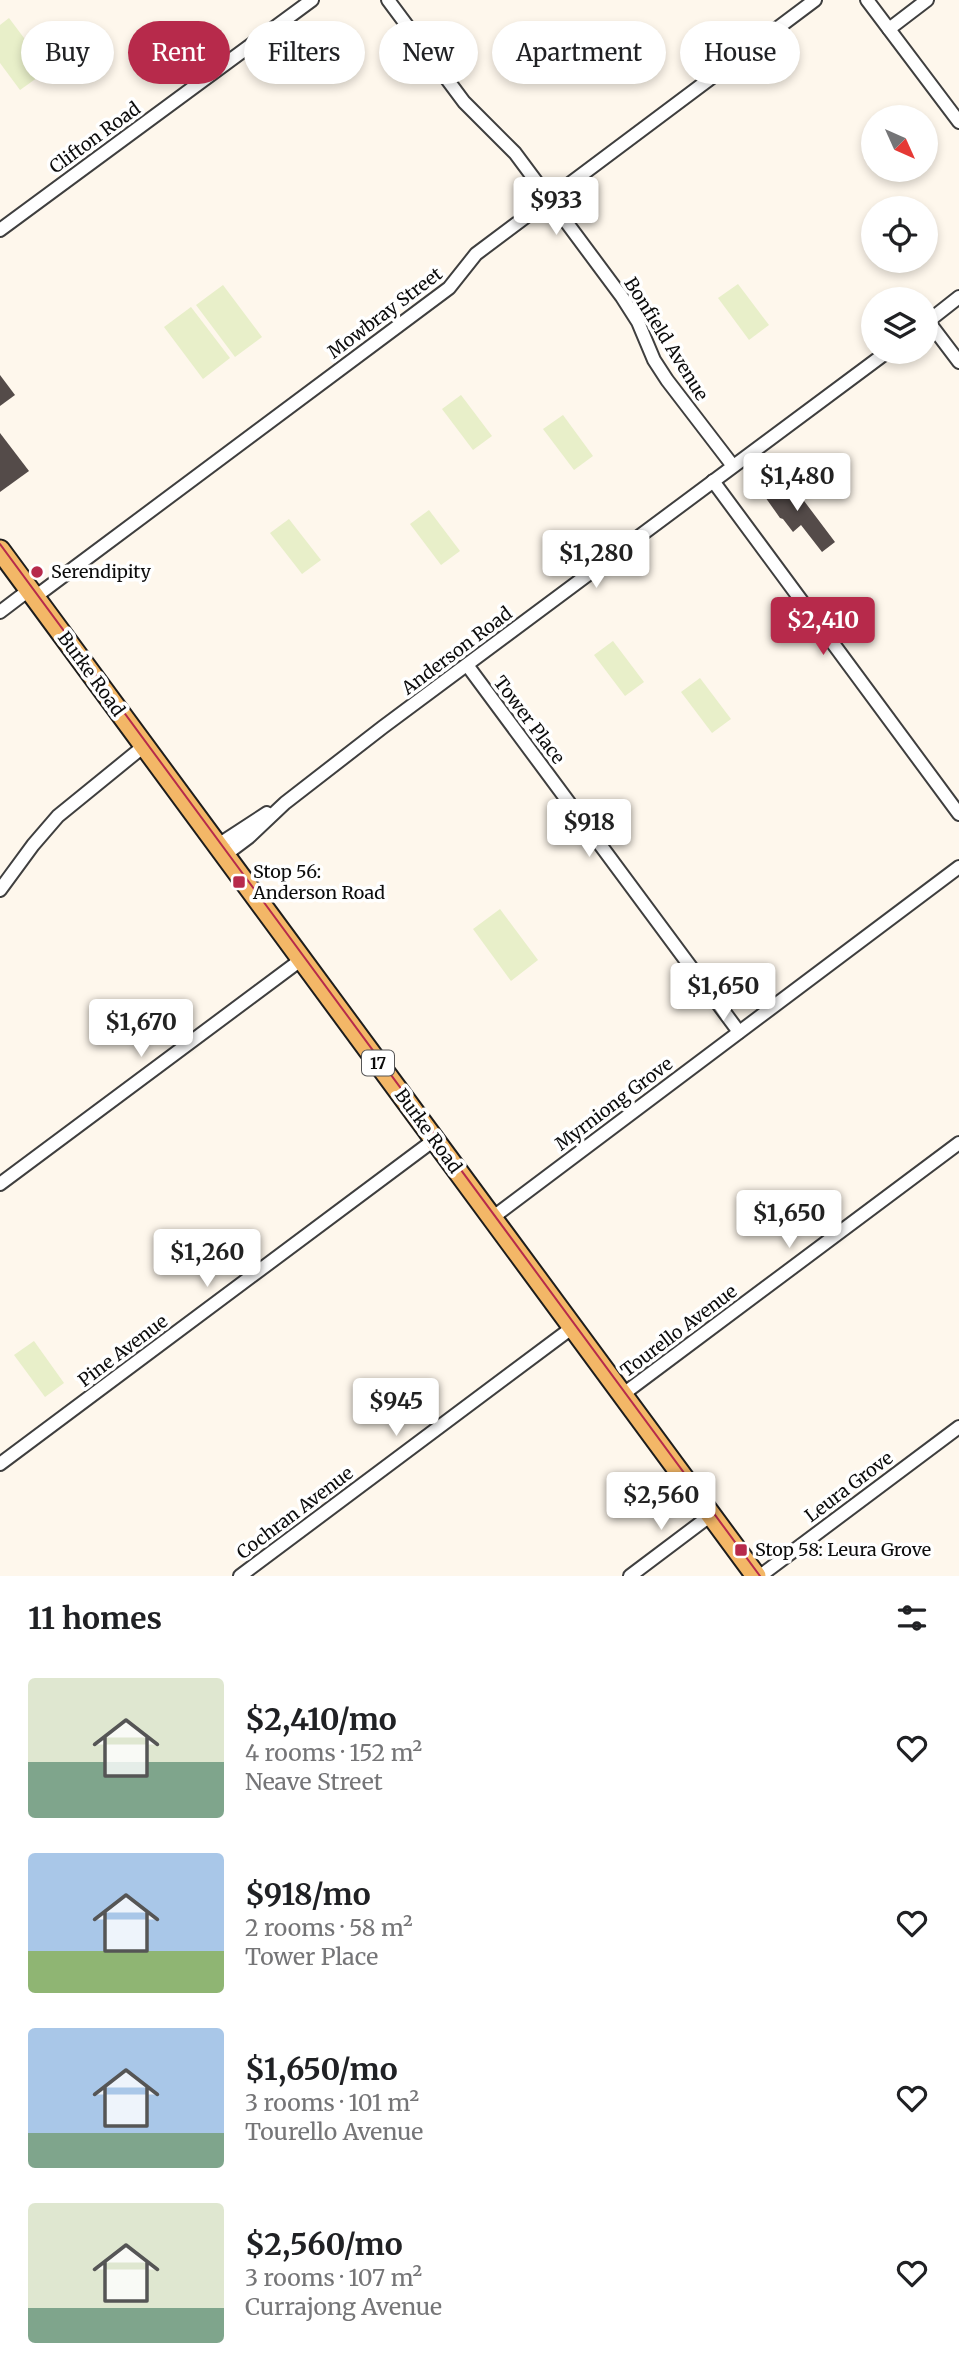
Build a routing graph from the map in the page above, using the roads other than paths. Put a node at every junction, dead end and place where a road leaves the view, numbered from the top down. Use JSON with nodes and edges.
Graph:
{"nodes":[{"id":1,"x":312,"y":0,"type":"edge"},
{"id":2,"x":388,"y":0,"type":"edge"},
{"id":3,"x":815,"y":0,"type":"edge"},
{"id":4,"x":867,"y":0,"type":"edge"},
{"id":5,"x":927,"y":0,"type":"edge"},
{"id":6,"x":888,"y":29,"type":"junction"},
{"id":7,"x":959,"y":122,"type":"edge"},
{"id":8,"x":548,"y":199,"type":"junction"},
{"id":9,"x":0,"y":230,"type":"edge"},
{"id":10,"x":959,"y":298,"type":"edge"},
{"id":11,"x":938,"y":314,"type":"edge"},
{"id":12,"x":938,"y":336,"type":"edge"},
{"id":13,"x":959,"y":362,"type":"edge"},
{"id":14,"x":871,"y":364,"type":"edge"},
{"id":15,"x":733,"y":466,"type":"junction"},
{"id":16,"x":713,"y":481,"type":"junction"},
{"id":17,"x":0,"y":550,"type":"edge"},
{"id":18,"x":32,"y":594,"type":"junction"},
{"id":19,"x":0,"y":612,"type":"edge"},
{"id":20,"x":467,"y":665,"type":"junction"},
{"id":21,"x":144,"y":747,"type":"junction"},
{"id":22,"x":959,"y":814,"type":"edge"},
{"id":23,"x":221,"y":850,"type":"junction"},
{"id":24,"x":959,"y":867,"type":"edge"},
{"id":25,"x":0,"y":890,"type":"edge"},
{"id":26,"x":302,"y":959,"type":"junction"},
{"id":27,"x":739,"y":1032,"type":"junction"},
{"id":28,"x":434,"y":1140,"type":"junction"},
{"id":29,"x":959,"y":1143,"type":"edge"},
{"id":30,"x":0,"y":1184,"type":"edge"},
{"id":31,"x":492,"y":1218,"type":"junction"},
{"id":32,"x":573,"y":1327,"type":"junction"},
{"id":33,"x":622,"y":1395,"type":"junction"},
{"id":34,"x":959,"y":1427,"type":"edge"},
{"id":35,"x":0,"y":1464,"type":"edge"},
{"id":36,"x":711,"y":1516,"type":"junction"},
{"id":37,"x":240,"y":1576,"type":"edge"},
{"id":38,"x":630,"y":1576,"type":"edge"},
{"id":39,"x":758,"y":1576,"type":"edge"}],
"edges":[{"from":1,"to":9,"type":"street","name":"Clifton Road"},
{"from":2,"to":8,"type":"street","name":"Bonfield Avenue"},
{"from":3,"to":8,"type":"street","name":"Mowbray Street"},
{"from":4,"to":6,"type":"street"},
{"from":5,"to":6,"type":"street"},
{"from":6,"to":7,"type":"street"},
{"from":8,"to":15,"type":"street","name":"Bonfield Avenue"},
{"from":8,"to":18,"type":"street","name":"Mowbray Street"},
{"from":10,"to":11,"type":"street"},
{"from":12,"to":13,"type":"street"},
{"from":14,"to":15,"type":"street","name":"Anderson Road"},
{"from":15,"to":16,"type":"street","name":"Anderson Road"},
{"from":16,"to":20,"type":"street","name":"Anderson Road"},
{"from":16,"to":22,"type":"street"},
{"from":17,"to":18,"type":"main road","name":"Burke Road","number":"17"},
{"from":18,"to":19,"type":"street","name":"Mowbray Street"},
{"from":18,"to":21,"type":"main road","name":"Burke Road","number":"17"},
{"from":20,"to":23,"type":"street","name":"Anderson Road"},
{"from":20,"to":27,"type":"street","name":"Tower Place"},
{"from":21,"to":23,"type":"main road","name":"Burke Road","number":"17"},
{"from":21,"to":25,"type":"street"},
{"from":23,"to":26,"type":"main road","name":"Burke Road","number":"17"},
{"from":24,"to":27,"type":"street","name":"Myrniong Grove"},
{"from":26,"to":28,"type":"main road","name":"Burke Road","number":"17"},
{"from":26,"to":30,"type":"street"},
{"from":27,"to":31,"type":"street","name":"Myrniong Grove"},
{"from":28,"to":31,"type":"main road","name":"Burke Road","number":"17"},
{"from":28,"to":35,"type":"street","name":"Pine Avenue"},
{"from":29,"to":33,"type":"street","name":"Tourello Avenue"},
{"from":31,"to":32,"type":"main road","name":"Burke Road","number":"17"},
{"from":32,"to":33,"type":"main road","name":"Burke Road","number":"17"},
{"from":32,"to":37,"type":"street","name":"Cochran Avenue"},
{"from":33,"to":36,"type":"main road","name":"Burke Road","number":"17"},
{"from":34,"to":39,"type":"street","name":"Leura Grove"},
{"from":36,"to":38,"type":"street"},
{"from":36,"to":39,"type":"main road","name":"Burke Road","number":"17"}]}
